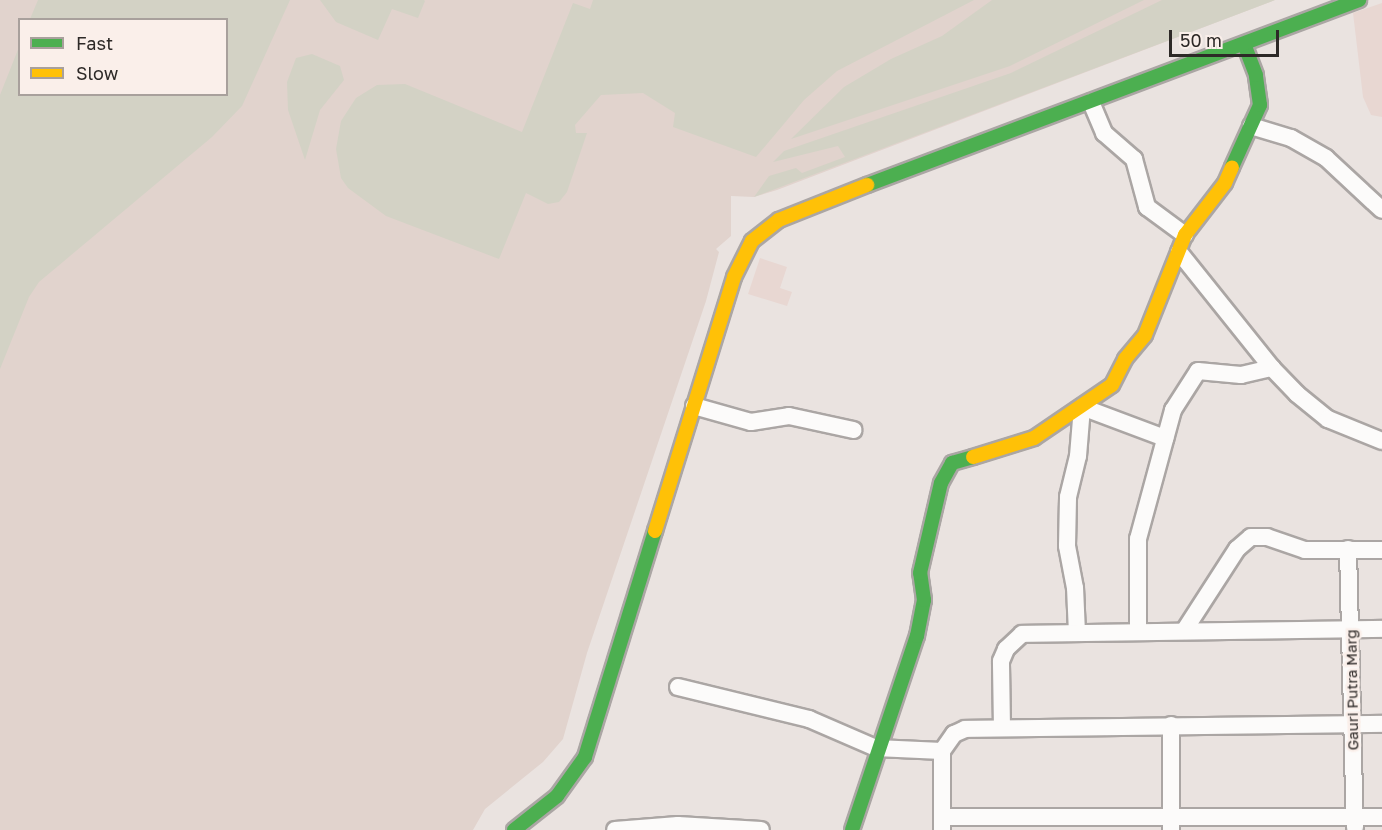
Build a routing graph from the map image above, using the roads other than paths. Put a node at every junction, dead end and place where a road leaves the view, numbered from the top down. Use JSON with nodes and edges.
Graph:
{"nodes":[{"id":1,"x":1359,"y":0,"type":"edge"},
{"id":2,"x":1244,"y":44,"type":"junction"},
{"id":3,"x":1091,"y":102,"type":"junction"},
{"id":4,"x":1251,"y":126,"type":"junction"},
{"id":5,"x":1382,"y":210,"type":"edge"},
{"id":6,"x":1185,"y":235,"type":"junction"},
{"id":7,"x":1179,"y":252,"type":"junction"},
{"id":8,"x":1272,"y":368,"type":"junction"},
{"id":9,"x":694,"y":406,"type":"junction"},
{"id":10,"x":1082,"y":407,"type":"junction"},
{"id":11,"x":854,"y":430,"type":"dead end"},
{"id":12,"x":1165,"y":438,"type":"junction"},
{"id":13,"x":1382,"y":441,"type":"edge"},
{"id":14,"x":1348,"y":549,"type":"junction"},
{"id":15,"x":1382,"y":550,"type":"edge"},
{"id":16,"x":1350,"y":629,"type":"junction"},
{"id":17,"x":1382,"y":629,"type":"edge"},
{"id":18,"x":1184,"y":631,"type":"junction"},
{"id":19,"x":1138,"y":632,"type":"junction"},
{"id":20,"x":1077,"y":633,"type":"junction"},
{"id":21,"x":678,"y":687,"type":"dead end"},
{"id":22,"x":1382,"y":723,"type":"edge"},
{"id":23,"x":1352,"y":724,"type":"junction"},
{"id":24,"x":1171,"y":725,"type":"junction"},
{"id":25,"x":1002,"y":728,"type":"junction"},
{"id":26,"x":876,"y":748,"type":"junction"},
{"id":27,"x":942,"y":751,"type":"junction"},
{"id":28,"x":1382,"y":817,"type":"edge"},
{"id":29,"x":942,"y":823,"type":"edge"},
{"id":30,"x":1171,"y":823,"type":"edge"},
{"id":31,"x":1355,"y":824,"type":"edge"},
{"id":32,"x":679,"y":827,"type":"edge"},
{"id":33,"x":756,"y":829,"type":"edge"},
{"id":34,"x":514,"y":830,"type":"edge"},
{"id":35,"x":615,"y":830,"type":"edge"},
{"id":36,"x":852,"y":830,"type":"edge"}],
"edges":[{"from":1,"to":2,"type":"main road"},
{"from":2,"to":3,"type":"main road"},
{"from":2,"to":4,"type":"main road"},
{"from":3,"to":6,"type":"street"},
{"from":3,"to":9,"type":"main road"},
{"from":4,"to":5,"type":"street"},
{"from":4,"to":6,"type":"main road"},
{"from":6,"to":7,"type":"main road"},
{"from":7,"to":8,"type":"street"},
{"from":7,"to":10,"type":"main road"},
{"from":8,"to":12,"type":"street"},
{"from":8,"to":13,"type":"street"},
{"from":9,"to":11,"type":"street"},
{"from":9,"to":34,"type":"main road"},
{"from":10,"to":12,"type":"street"},
{"from":10,"to":20,"type":"street"},
{"from":10,"to":26,"type":"main road"},
{"from":12,"to":19,"type":"street"},
{"from":14,"to":15,"type":"street"},
{"from":14,"to":16,"type":"street","name":"Gauri Putra Marg"},
{"from":14,"to":18,"type":"street"},
{"from":16,"to":17,"type":"street"},
{"from":16,"to":18,"type":"street"},
{"from":16,"to":23,"type":"street","name":"Gauri Putra Marg"},
{"from":18,"to":19,"type":"street"},
{"from":19,"to":20,"type":"street"},
{"from":20,"to":25,"type":"street"},
{"from":21,"to":26,"type":"street"},
{"from":22,"to":23,"type":"street"},
{"from":23,"to":24,"type":"street"},
{"from":23,"to":31,"type":"street","name":"Gauri Putra Marg"},
{"from":24,"to":25,"type":"street"},
{"from":24,"to":30,"type":"street"},
{"from":25,"to":27,"type":"street"},
{"from":26,"to":27,"type":"street"},
{"from":26,"to":36,"type":"main road"},
{"from":27,"to":29,"type":"street"},
{"from":28,"to":31,"type":"street"},
{"from":29,"to":30,"type":"street"},
{"from":30,"to":31,"type":"street"},
{"from":32,"to":33,"type":"street"},
{"from":32,"to":35,"type":"street"}]}
